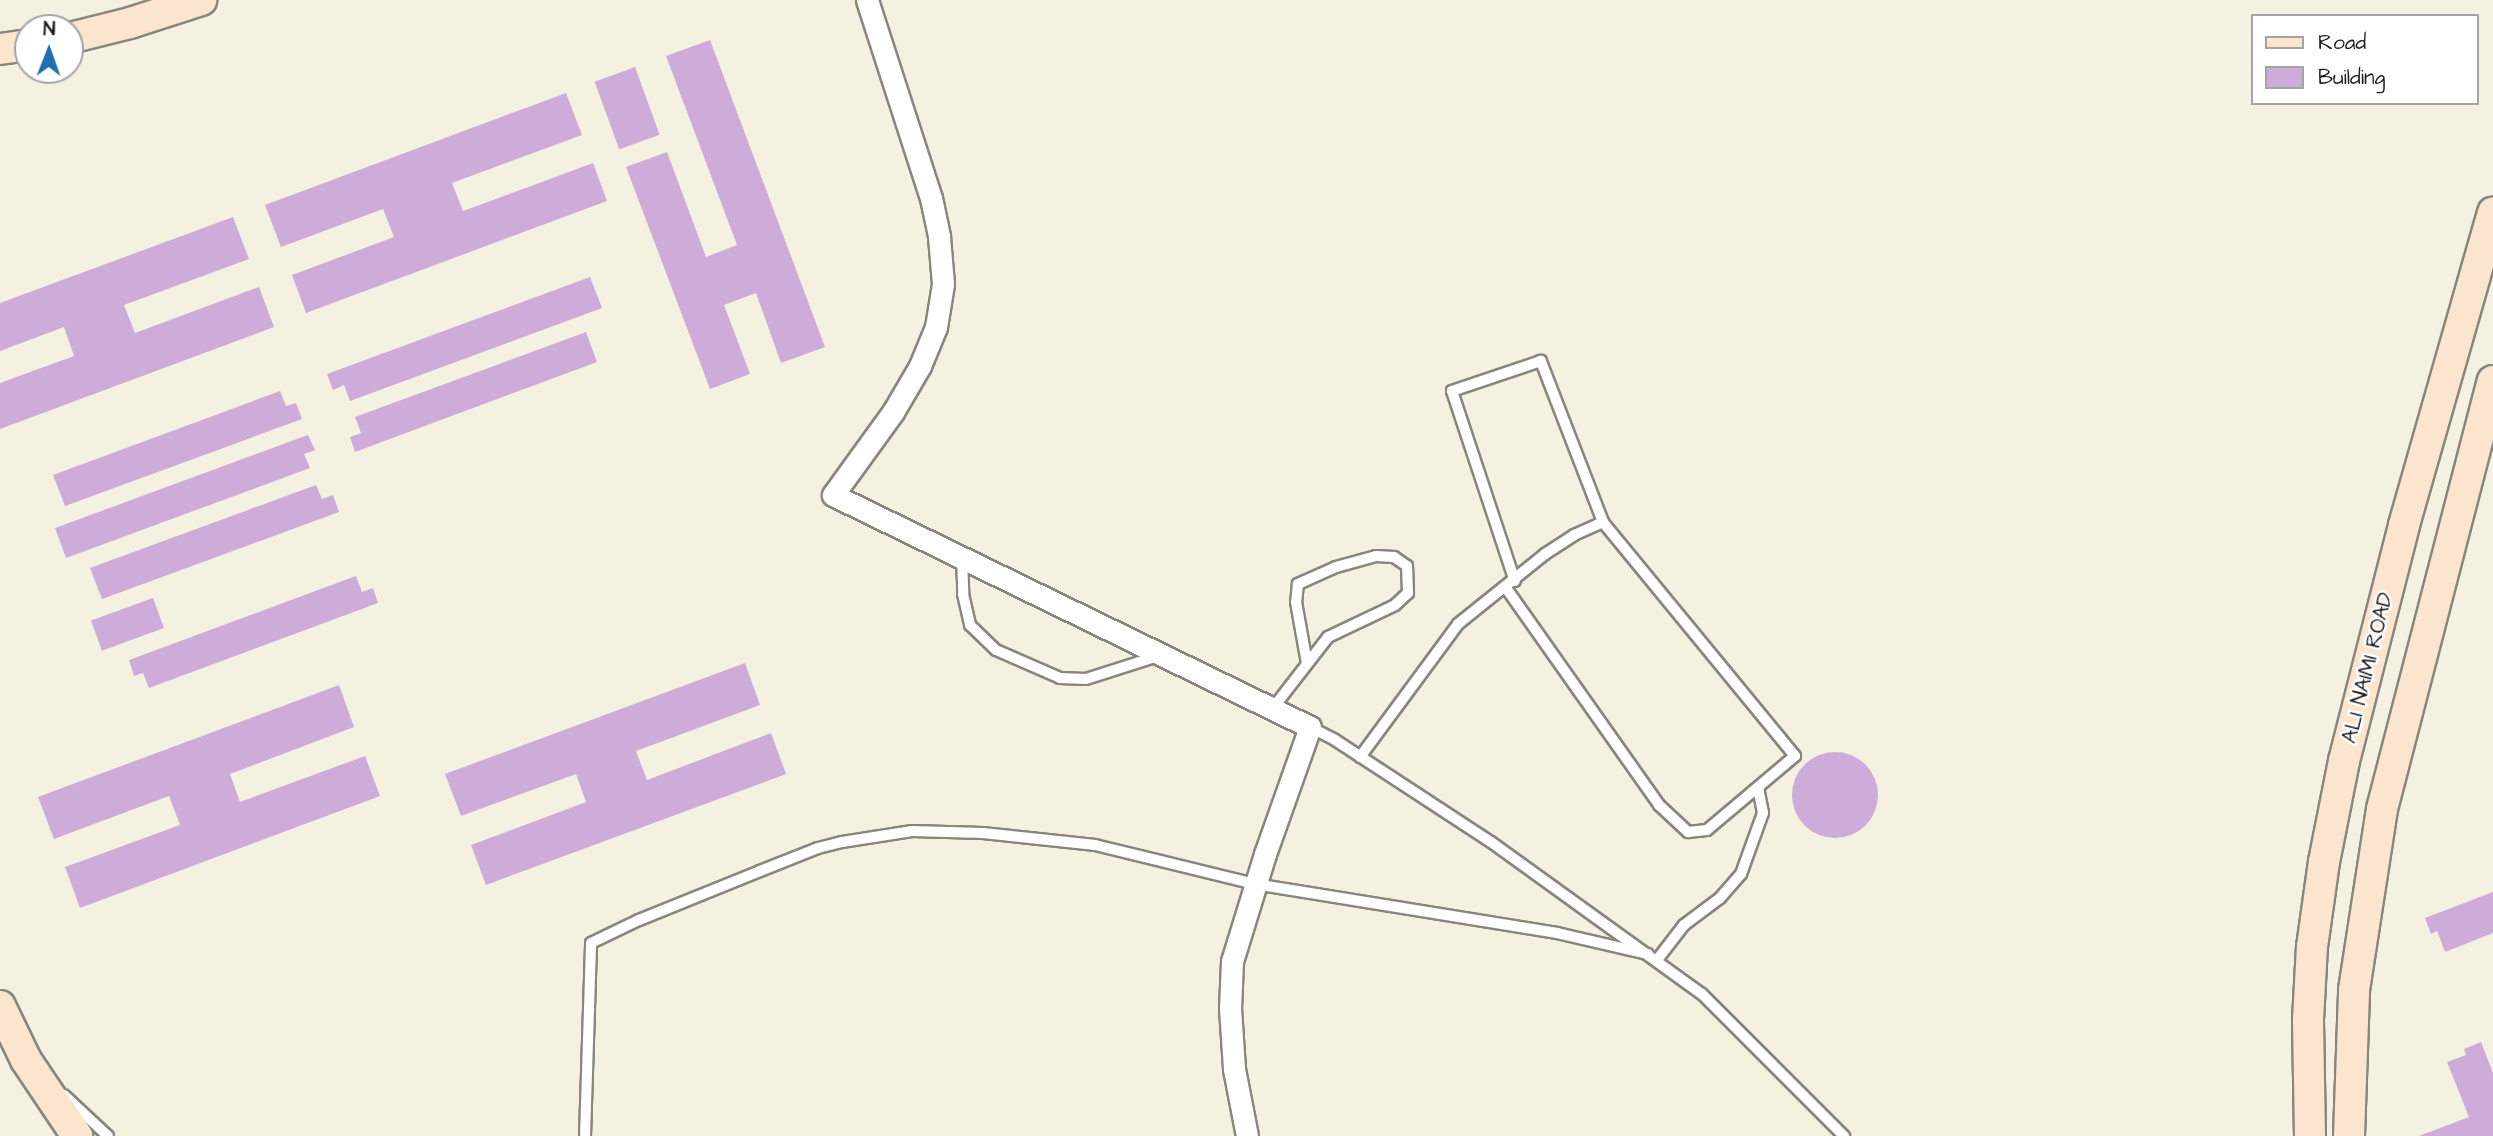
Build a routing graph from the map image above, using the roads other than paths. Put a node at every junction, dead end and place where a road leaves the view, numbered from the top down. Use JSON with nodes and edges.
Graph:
{"nodes":[{"id":1,"x":201,"y":0,"type":"edge"},
{"id":2,"x":867,"y":0,"type":"edge"},
{"id":3,"x":84,"y":34,"type":"edge"},
{"id":4,"x":2493,"y":212,"type":"edge"},
{"id":5,"x":2493,"y":381,"type":"edge"},
{"id":6,"x":1603,"y":522,"type":"junction"},
{"id":7,"x":962,"y":556,"type":"junction"},
{"id":8,"x":1510,"y":585,"type":"junction"},
{"id":9,"x":1161,"y":655,"type":"junction"},
{"id":10,"x":1307,"y":663,"type":"junction"},
{"id":11,"x":1273,"y":708,"type":"junction"},
{"id":12,"x":1310,"y":727,"type":"junction"},
{"id":13,"x":1360,"y":757,"type":"junction"},
{"id":14,"x":1759,"y":787,"type":"junction"},
{"id":15,"x":1255,"y":884,"type":"junction"},
{"id":16,"x":1653,"y":957,"type":"junction"},
{"id":17,"x":0,"y":1006,"type":"edge"},
{"id":18,"x":26,"y":1060,"type":"junction"},
{"id":19,"x":76,"y":1136,"type":"edge"},
{"id":20,"x":108,"y":1136,"type":"edge"},
{"id":21,"x":585,"y":1136,"type":"edge"},
{"id":22,"x":1247,"y":1136,"type":"edge"},
{"id":23,"x":1844,"y":1136,"type":"edge"},
{"id":24,"x":2310,"y":1136,"type":"edge"},
{"id":25,"x":2349,"y":1136,"type":"edge"}],
"edges":[{"from":1,"to":3,"type":"main road"},
{"from":2,"to":7,"type":"street"},
{"from":4,"to":24,"type":"main road","name":"ALI NAIMI ROAD"},
{"from":5,"to":25,"type":"main road"},
{"from":6,"to":8,"type":"lane"},
{"from":6,"to":8,"type":"lane"},
{"from":6,"to":14,"type":"lane"},
{"from":7,"to":9,"type":"street"},
{"from":7,"to":9,"type":"lane"},
{"from":8,"to":13,"type":"lane"},
{"from":8,"to":14,"type":"lane"},
{"from":9,"to":11,"type":"street"},
{"from":10,"to":10,"type":"lane"},
{"from":10,"to":11,"type":"lane"},
{"from":11,"to":12,"type":"street"},
{"from":12,"to":13,"type":"lane"},
{"from":12,"to":15,"type":"street"},
{"from":13,"to":16,"type":"lane"},
{"from":14,"to":16,"type":"lane"},
{"from":15,"to":16,"type":"lane"},
{"from":15,"to":21,"type":"lane"},
{"from":15,"to":22,"type":"street"},
{"from":16,"to":23,"type":"lane"},
{"from":17,"to":18,"type":"main road"},
{"from":18,"to":19,"type":"main road"},
{"from":18,"to":20,"type":"lane"}]}
